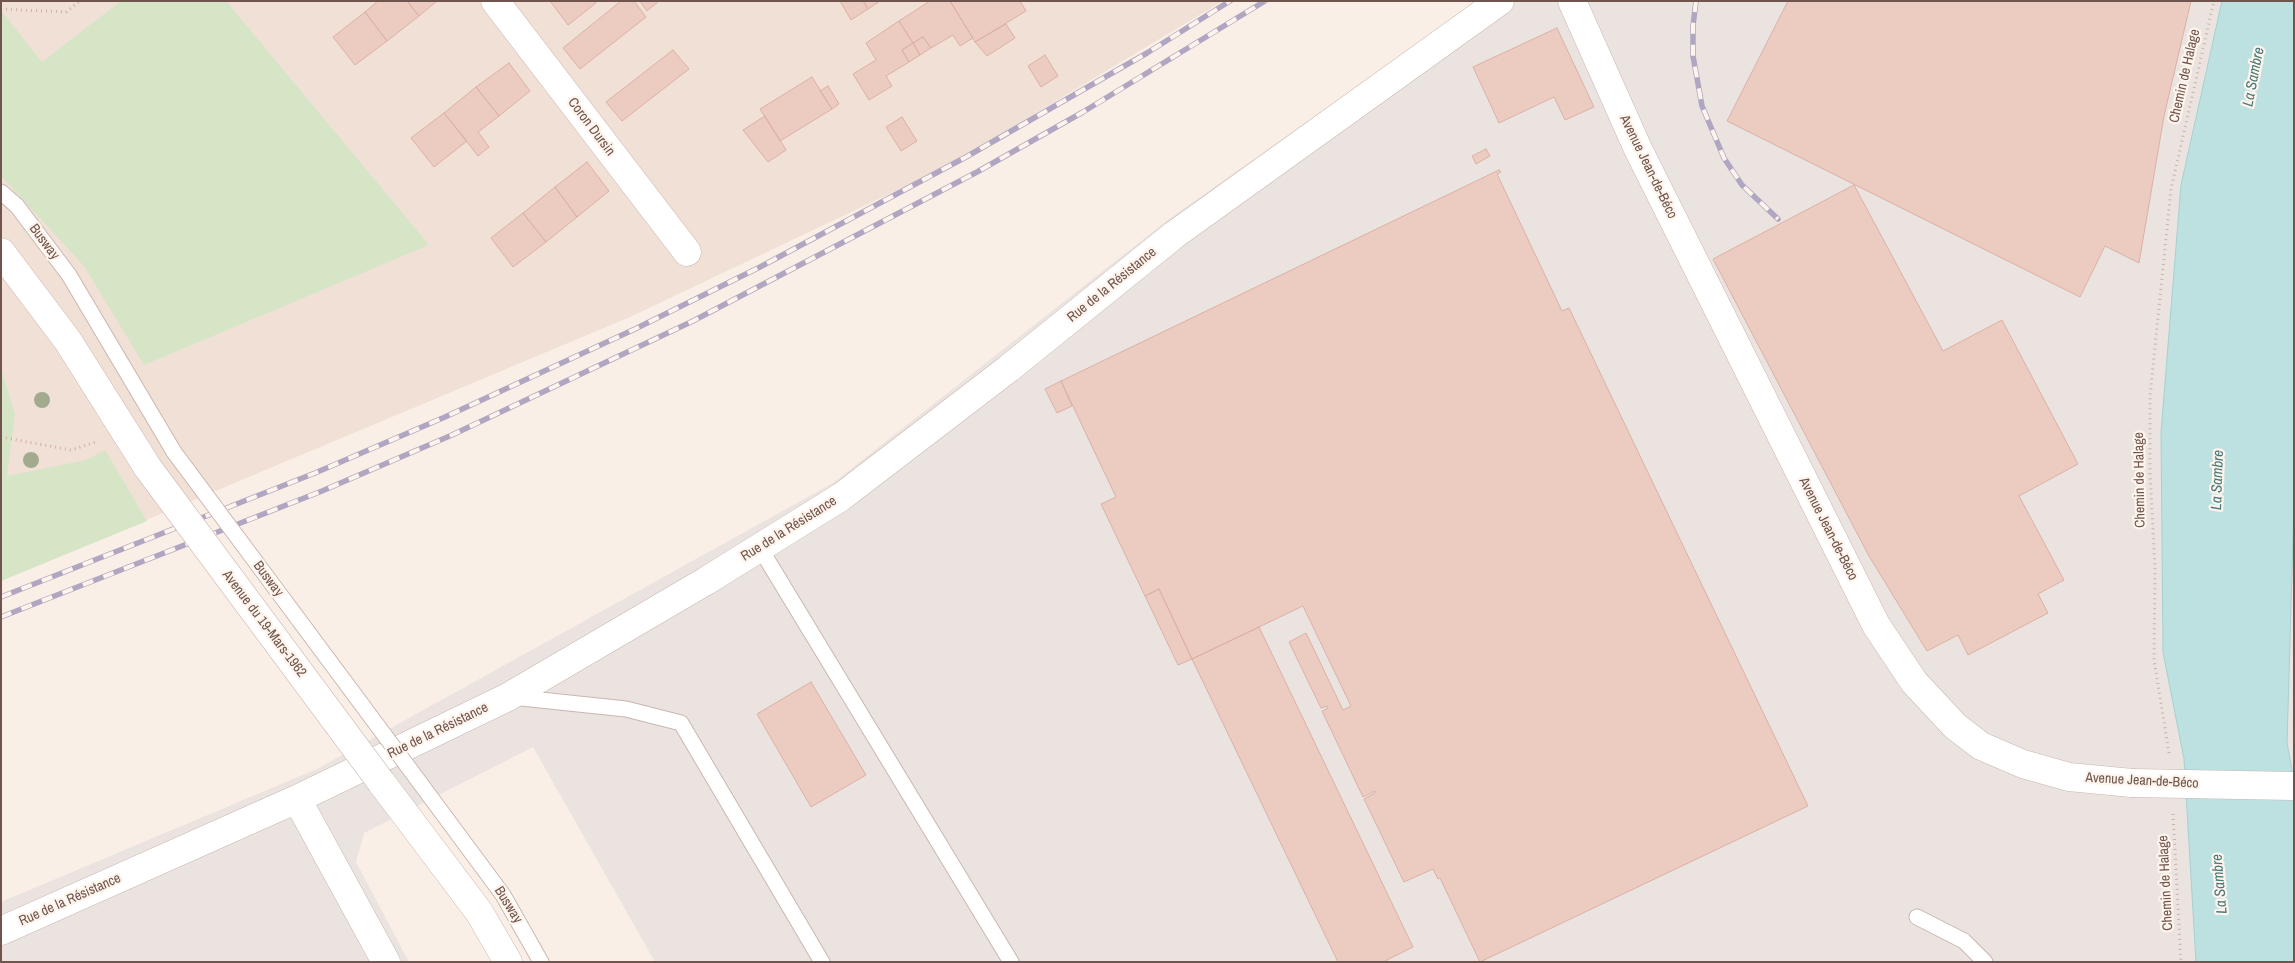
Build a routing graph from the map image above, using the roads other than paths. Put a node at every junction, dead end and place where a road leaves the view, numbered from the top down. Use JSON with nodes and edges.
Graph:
{"nodes":[{"id":1,"x":494,"y":1,"type":"edge"},
{"id":2,"x":1500,"y":1,"type":"edge"},
{"id":3,"x":1572,"y":1,"type":"edge"},
{"id":4,"x":1,"y":192,"type":"edge"},
{"id":5,"x":1,"y":252,"type":"edge"},
{"id":6,"x":687,"y":252,"type":"dead end"},
{"id":7,"x":1,"y":261,"type":"edge"},
{"id":8,"x":26,"y":284,"type":"junction"},
{"id":9,"x":760,"y":548,"type":"junction"},
{"id":10,"x":508,"y":696,"type":"junction"},
{"id":11,"x":2294,"y":786,"type":"edge"},
{"id":12,"x":297,"y":799,"type":"junction"},
{"id":13,"x":1917,"y":917,"type":"dead end"},
{"id":14,"x":1,"y":931,"type":"edge"},
{"id":15,"x":386,"y":962,"type":"edge"},
{"id":16,"x":508,"y":962,"type":"edge"},
{"id":17,"x":542,"y":962,"type":"edge"},
{"id":18,"x":822,"y":962,"type":"edge"},
{"id":19,"x":1011,"y":962,"type":"edge"},
{"id":20,"x":1985,"y":962,"type":"edge"}],
"edges":[{"from":1,"to":6,"type":"street","name":"Coron Dursin"},
{"from":2,"to":9,"type":"street","name":"Rue de la Résistance"},
{"from":3,"to":11,"type":"street","name":"Avenue Jean-de-Béco","bridge":true},
{"from":4,"to":17,"type":"lane","name":"Busway","bridge":true},
{"from":5,"to":8,"type":"street"},
{"from":7,"to":8,"type":"street"},
{"from":8,"to":16,"type":"street","name":"Avenue du 19-Mars-1962","bridge":true},
{"from":9,"to":10,"type":"street","name":"Rue de la Résistance"},
{"from":9,"to":19,"type":"lane"},
{"from":10,"to":12,"type":"street","name":"Rue de la Résistance"},
{"from":10,"to":18,"type":"lane"},
{"from":12,"to":14,"type":"street","name":"Rue de la Résistance"},
{"from":12,"to":15,"type":"street"},
{"from":13,"to":20,"type":"lane"}]}
